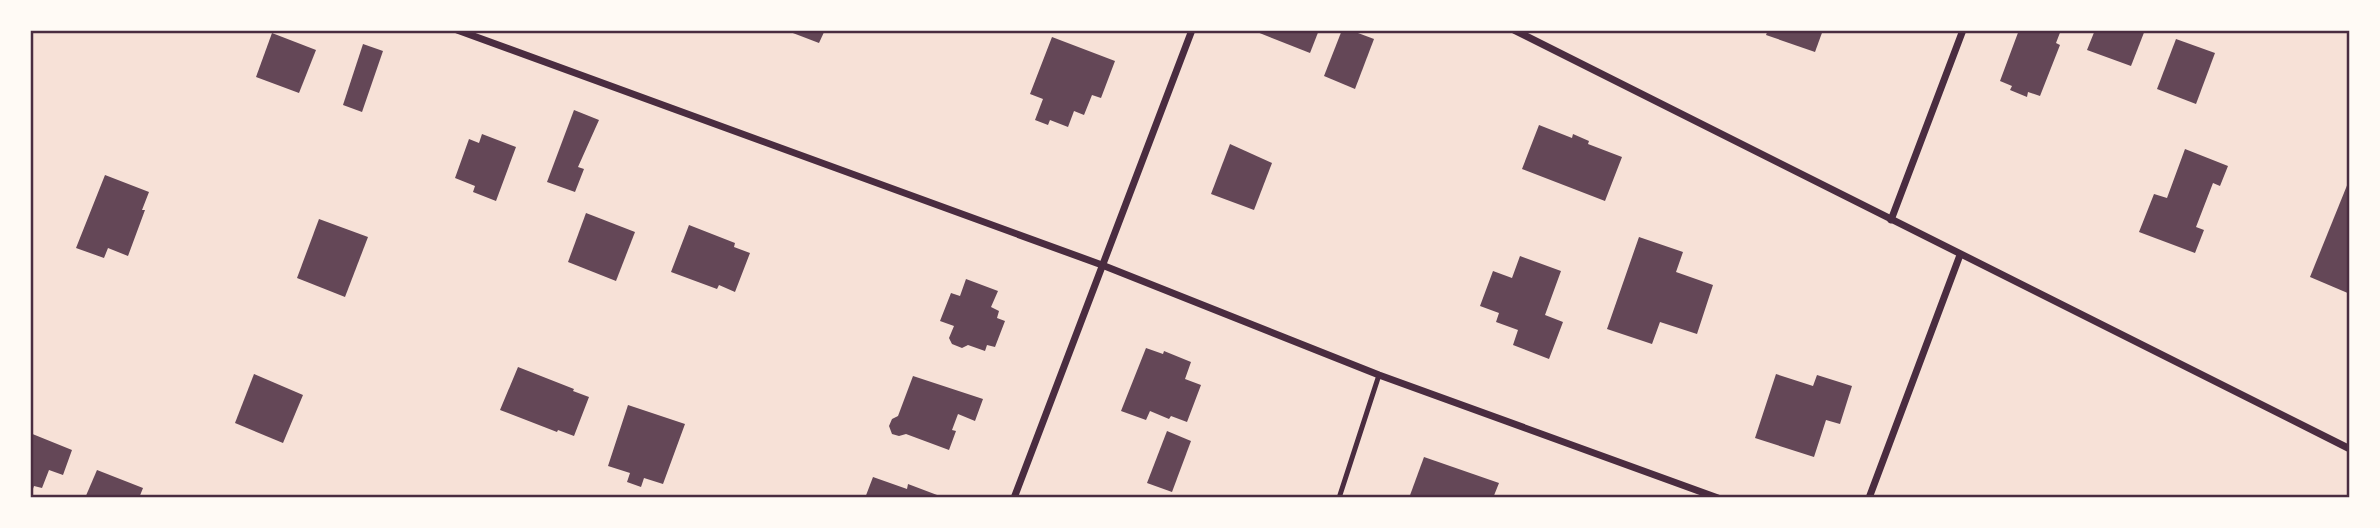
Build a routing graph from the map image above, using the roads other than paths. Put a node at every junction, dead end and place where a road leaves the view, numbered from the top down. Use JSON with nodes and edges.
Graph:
{"nodes":[{"id":1,"x":457,"y":30,"type":"edge"},
{"id":2,"x":1192,"y":30,"type":"edge"},
{"id":3,"x":1514,"y":30,"type":"edge"},
{"id":4,"x":1963,"y":30,"type":"edge"},
{"id":5,"x":1891,"y":220,"type":"junction"},
{"id":6,"x":1960,"y":255,"type":"junction"},
{"id":7,"x":1102,"y":265,"type":"junction"},
{"id":8,"x":1379,"y":375,"type":"junction"},
{"id":9,"x":2350,"y":449,"type":"edge"},
{"id":10,"x":1014,"y":498,"type":"edge"},
{"id":11,"x":1339,"y":498,"type":"edge"},
{"id":12,"x":1718,"y":498,"type":"edge"},
{"id":13,"x":1869,"y":498,"type":"edge"}],
"edges":[{"from":1,"to":7,"type":"street"},
{"from":2,"to":7,"type":"street"},
{"from":3,"to":5,"type":"street"},
{"from":4,"to":5,"type":"street"},
{"from":5,"to":6,"type":"street"},
{"from":6,"to":9,"type":"street"},
{"from":6,"to":13,"type":"street"},
{"from":7,"to":8,"type":"street"},
{"from":7,"to":10,"type":"street"},
{"from":8,"to":11,"type":"lane"},
{"from":8,"to":12,"type":"street"}]}
